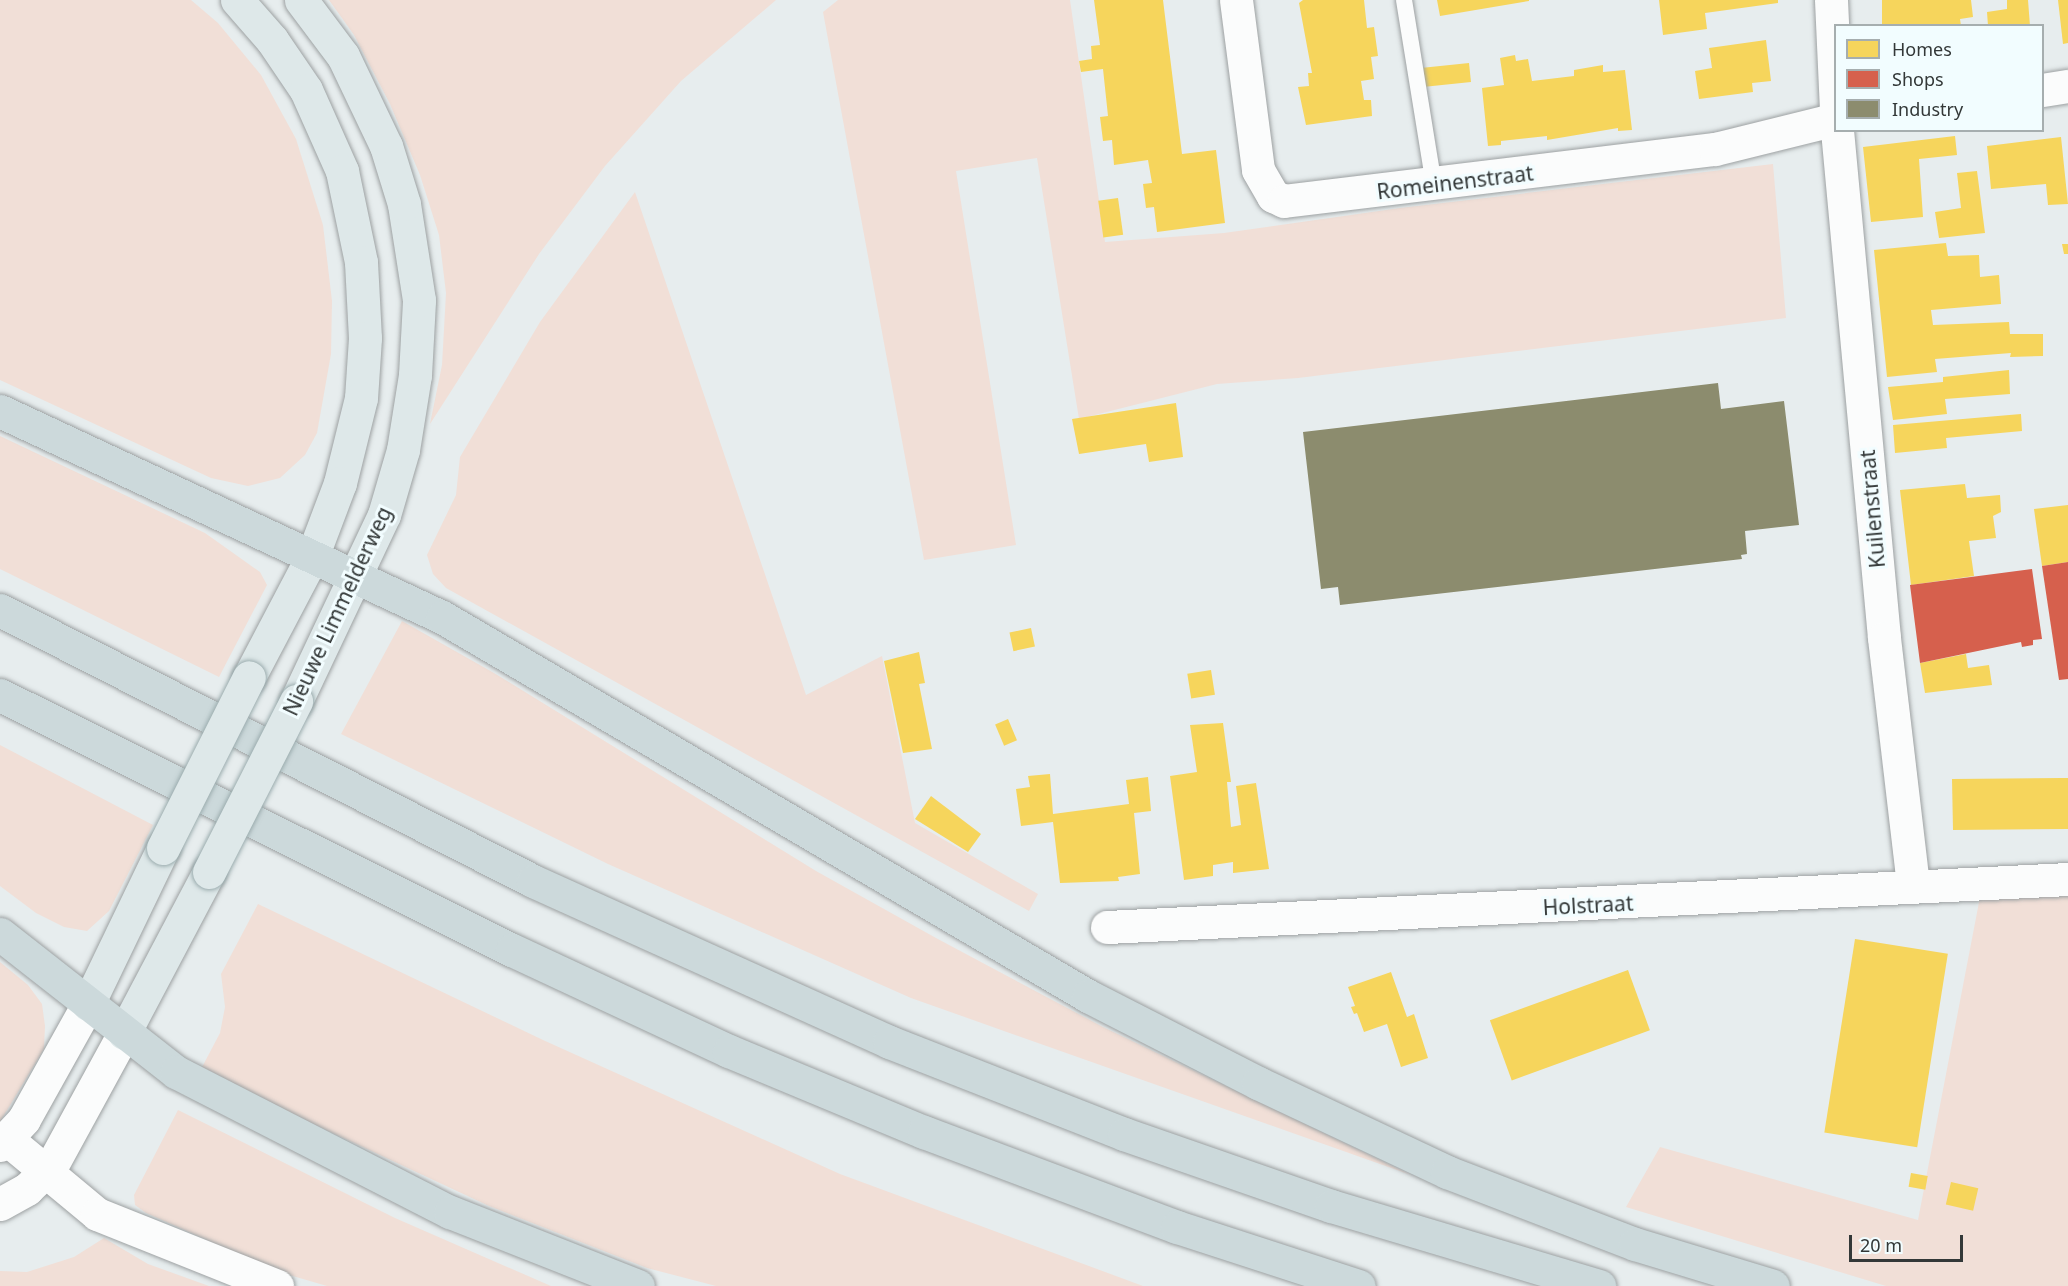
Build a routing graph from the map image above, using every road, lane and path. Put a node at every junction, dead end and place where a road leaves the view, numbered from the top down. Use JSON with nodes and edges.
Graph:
{"nodes":[{"id":1,"x":237,"y":0,"type":"edge"},
{"id":2,"x":301,"y":0,"type":"edge"},
{"id":3,"x":1236,"y":0,"type":"edge"},
{"id":4,"x":1404,"y":0,"type":"edge"},
{"id":5,"x":1831,"y":0,"type":"edge"},
{"id":6,"x":1834,"y":67,"type":"edge"},
{"id":7,"x":2068,"y":86,"type":"edge"},
{"id":8,"x":2044,"y":90,"type":"edge"},
{"id":9,"x":1834,"y":119,"type":"edge"},
{"id":10,"x":1837,"y":132,"type":"edge"},
{"id":11,"x":1434,"y":185,"type":"junction"},
{"id":12,"x":0,"y":411,"type":"edge"},
{"id":13,"x":312,"y":557,"type":"junction"},
{"id":14,"x":355,"y":578,"type":"junction"},
{"id":15,"x":0,"y":610,"type":"edge"},
{"id":16,"x":0,"y":695,"type":"edge"},
{"id":17,"x":2068,"y":879,"type":"edge"},
{"id":18,"x":1913,"y":886,"type":"junction"},
{"id":19,"x":1107,"y":927,"type":"dead end"},
{"id":20,"x":0,"y":934,"type":"edge"},
{"id":21,"x":88,"y":1004,"type":"junction"},
{"id":22,"x":124,"y":1033,"type":"junction"},
{"id":23,"x":4,"y":1142,"type":"edge"},
{"id":24,"x":46,"y":1171,"type":"junction"},
{"id":25,"x":0,"y":1204,"type":"edge"},
{"id":26,"x":278,"y":1286,"type":"edge"},
{"id":27,"x":638,"y":1286,"type":"edge"},
{"id":28,"x":1359,"y":1286,"type":"edge"},
{"id":29,"x":1599,"y":1286,"type":"edge"},
{"id":30,"x":1773,"y":1286,"type":"edge"}],
"edges":[{"from":1,"to":13,"type":"main road"},
{"from":2,"to":14,"type":"main road","name":"Nieuwe Limmelderweg"},
{"from":3,"to":11,"type":"street","name":"Romeinenstraat"},
{"from":4,"to":11,"type":"lane"},
{"from":5,"to":6,"type":"street"},
{"from":7,"to":8,"type":"street"},
{"from":9,"to":11,"type":"street","name":"Romeinenstraat"},
{"from":10,"to":18,"type":"street","name":"Kuilenstraat"},
{"from":12,"to":13,"type":"highway"},
{"from":13,"to":14,"type":"highway"},
{"from":13,"to":21,"type":"main road","bridge":true},
{"from":14,"to":22,"type":"main road","name":"Nieuwe Limmelderweg","bridge":true},
{"from":14,"to":30,"type":"highway"},
{"from":15,"to":29,"type":"highway"},
{"from":16,"to":28,"type":"highway"},
{"from":17,"to":18,"type":"street","name":"Holstraat"},
{"from":18,"to":19,"type":"street","name":"Holstraat"},
{"from":20,"to":21,"type":"highway"},
{"from":21,"to":22,"type":"highway"},
{"from":21,"to":23,"type":"street"},
{"from":22,"to":24,"type":"street"},
{"from":22,"to":27,"type":"highway"},
{"from":23,"to":24,"type":"street"},
{"from":24,"to":25,"type":"street"},
{"from":24,"to":26,"type":"street"}]}
